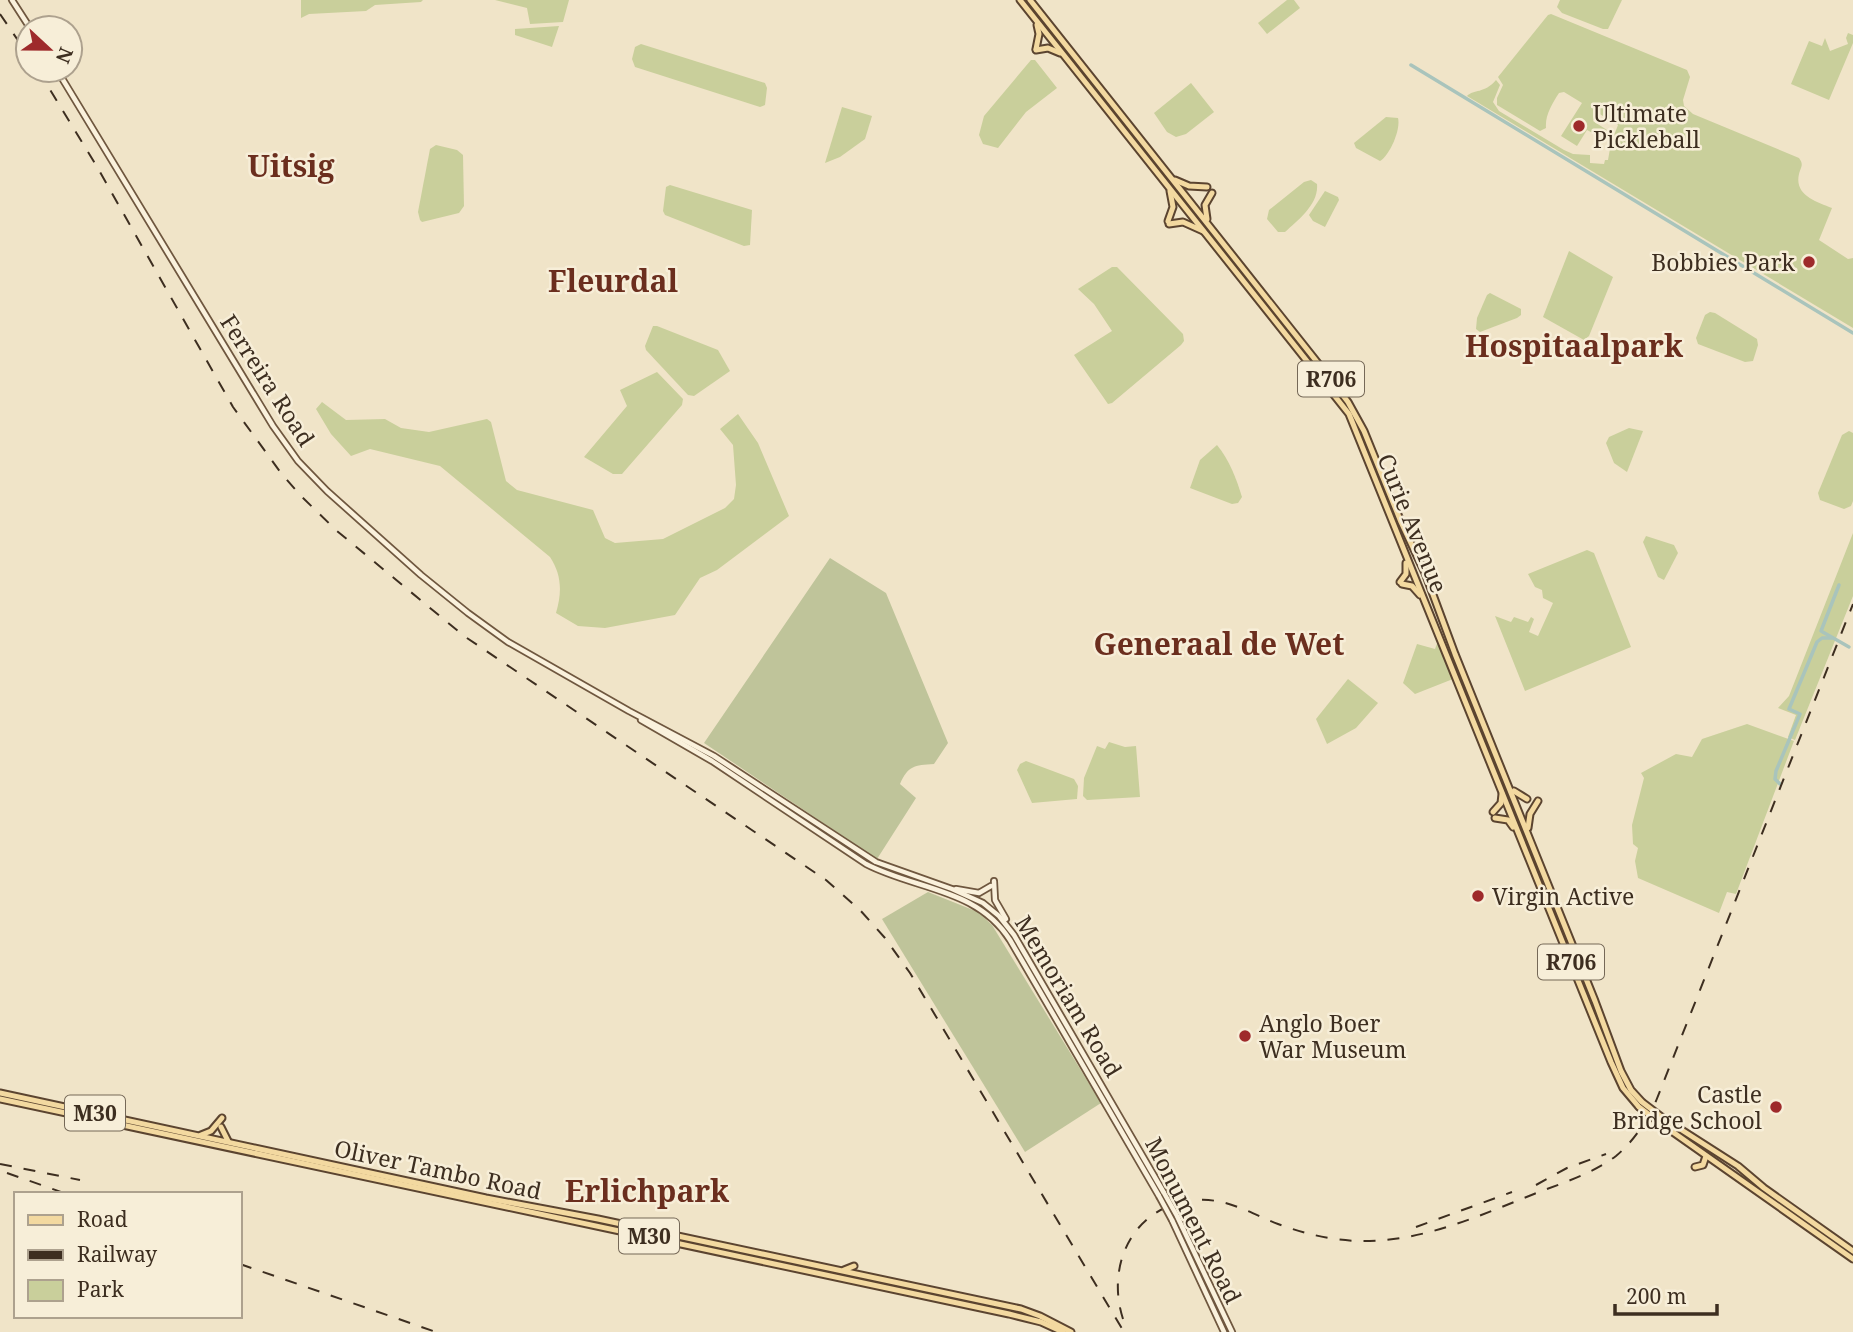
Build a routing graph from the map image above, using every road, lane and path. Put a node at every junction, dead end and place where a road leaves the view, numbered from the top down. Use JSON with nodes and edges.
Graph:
{"nodes":[{"id":1,"x":1020,"y":0,"type":"edge"},
{"id":2,"x":1030,"y":0,"type":"edge"},
{"id":3,"x":1026,"y":7,"type":"junction"},
{"id":4,"x":1072,"y":65,"type":"junction"},
{"id":5,"x":65,"y":84,"type":"edge"},
{"id":6,"x":1168,"y":180,"type":"junction"},
{"id":7,"x":1208,"y":230,"type":"junction"},
{"id":8,"x":1405,"y":553,"type":"junction"},
{"id":9,"x":1424,"y":600,"type":"junction"},
{"id":10,"x":677,"y":738,"type":"joint"},
{"id":11,"x":1509,"y":786,"type":"junction"},
{"id":12,"x":1502,"y":789,"type":"junction"},
{"id":13,"x":1527,"y":799,"type":"dead end"},
{"id":14,"x":1538,"y":802,"type":"dead end"},
{"id":15,"x":1530,"y":836,"type":"junction"},
{"id":16,"x":1523,"y":845,"type":"junction"},
{"id":17,"x":950,"y":890,"type":"junction"},
{"id":18,"x":971,"y":903,"type":"junction"},
{"id":19,"x":983,"y":903,"type":"junction"},
{"id":20,"x":988,"y":914,"type":"junction"},
{"id":21,"x":1014,"y":935,"type":"junction"},
{"id":22,"x":0,"y":1093,"type":"edge"},
{"id":23,"x":0,"y":1099,"type":"edge"},
{"id":24,"x":1641,"y":1105,"type":"junction"},
{"id":25,"x":222,"y":1118,"type":"dead end"},
{"id":26,"x":1662,"y":1120,"type":"junction"},
{"id":27,"x":221,"y":1127,"type":"dead end"},
{"id":28,"x":1123,"y":1127,"type":"junction"},
{"id":29,"x":201,"y":1135,"type":"junction"},
{"id":30,"x":1694,"y":1138,"type":"junction"},
{"id":31,"x":228,"y":1141,"type":"junction"},
{"id":32,"x":1706,"y":1156,"type":"junction"},
{"id":33,"x":1728,"y":1160,"type":"junction"},
{"id":34,"x":1713,"y":1161,"type":"junction"},
{"id":35,"x":1738,"y":1166,"type":"junction"},
{"id":36,"x":1695,"y":1167,"type":"dead end"},
{"id":37,"x":1706,"y":1167,"type":"dead end"},
{"id":38,"x":1723,"y":1168,"type":"junction"},
{"id":39,"x":1730,"y":1173,"type":"junction"},
{"id":40,"x":1742,"y":1182,"type":"junction"},
{"id":41,"x":1175,"y":1218,"type":"junction"},
{"id":42,"x":1829,"y":1238,"type":"junction"},
{"id":43,"x":1853,"y":1251,"type":"edge"},
{"id":44,"x":1853,"y":1259,"type":"edge"},
{"id":45,"x":837,"y":1270,"type":"junction"},
{"id":46,"x":853,"y":1276,"type":"junction"},
{"id":47,"x":872,"y":1281,"type":"junction"},
{"id":48,"x":1063,"y":1332,"type":"edge"},
{"id":49,"x":1071,"y":1332,"type":"edge"},
{"id":50,"x":1224,"y":1332,"type":"edge"},
{"id":51,"x":1232,"y":1332,"type":"edge"}],
"edges":[{"from":1,"to":3,"type":"main road","name":"Curie Avenue","number":"R706"},
{"from":2,"to":6,"type":"main road","name":"Curie Avenue","number":"R706"},
{"from":3,"to":4,"type":"main road","name":"Curie Avenue","number":"R706"},
{"from":3,"to":4,"type":"main road"},
{"from":4,"to":6,"type":"main road","name":"Curie Avenue","number":"R706"},
{"from":5,"to":10,"type":"main road","name":"Ferreira Road"},
{"from":6,"to":7,"type":"main road","name":"Curie Avenue","number":"R706"},
{"from":6,"to":7,"type":"main road"},
{"from":6,"to":7,"type":"main road"},
{"from":7,"to":8,"type":"main road","name":"Curie Avenue","number":"R706"},
{"from":7,"to":11,"type":"main road","name":"Curie Avenue","number":"R706"},
{"from":8,"to":9,"type":"main road","name":"Curie Avenue","number":"R706"},
{"from":8,"to":9,"type":"main road"},
{"from":9,"to":12,"type":"main road","name":"Curie Avenue","number":"R706"},
{"from":10,"to":17,"type":"main road","name":"Memoriam Road"},
{"from":11,"to":13,"type":"main road"},
{"from":11,"to":15,"type":"main road","name":"Curie Avenue","number":"R706"},
{"from":12,"to":16,"type":"main road","name":"Curie Avenue","number":"R706"},
{"from":12,"to":16,"type":"main road"},
{"from":14,"to":15,"type":"main road"},
{"from":15,"to":24,"type":"main road","name":"Curie Avenue","number":"R706"},
{"from":16,"to":24,"type":"main road","name":"Curie Avenue","number":"R706"},
{"from":17,"to":18,"type":"main road","name":"Memoriam Road"},
{"from":17,"to":19,"type":"main road","name":"Memoriam Road"},
{"from":17,"to":21,"type":"main road"},
{"from":18,"to":19,"type":"main road"},
{"from":18,"to":20,"type":"main road","name":"Memoriam Road"},
{"from":19,"to":20,"type":"main road"},
{"from":19,"to":21,"type":"main road","name":"Memoriam Road"},
{"from":20,"to":28,"type":"main road","name":"Memoriam Road"},
{"from":21,"to":28,"type":"main road","name":"Memoriam Road"},
{"from":22,"to":29,"type":"main road","name":"Oliver Tambo Road","number":"M30"},
{"from":23,"to":46,"type":"main road","name":"Oliver Tambo Road","number":"M30"},
{"from":24,"to":26,"type":"main road","name":"Curie Avenue","number":"R706","bridge":true},
{"from":25,"to":29,"type":"main road"},
{"from":26,"to":30,"type":"main road","number":"R706"},
{"from":26,"to":32,"type":"main road","number":"R706"},
{"from":27,"to":31,"type":"main road"},
{"from":28,"to":41,"type":"main road","name":"Monument Road","bridge":true},
{"from":29,"to":31,"type":"main road","name":"Oliver Tambo Road","number":"M30"},
{"from":30,"to":33,"type":"main road","number":"R706"},
{"from":30,"to":34,"type":"main road"},
{"from":31,"to":45,"type":"main road","name":"Oliver Tambo Road","number":"M30"},
{"from":32,"to":34,"type":"main road","number":"R706"},
{"from":32,"to":36,"type":"main road"},
{"from":33,"to":34,"type":"main road"},
{"from":33,"to":35,"type":"main road","number":"R706"},
{"from":34,"to":38,"type":"main road","number":"R706"},
{"from":35,"to":39,"type":"main road"},
{"from":35,"to":40,"type":"main road"},
{"from":35,"to":42,"type":"main road","number":"R706"},
{"from":37,"to":38,"type":"main road"},
{"from":38,"to":39,"type":"main road","number":"R706"},
{"from":39,"to":40,"type":"main road","number":"R706"},
{"from":40,"to":42,"type":"main road","number":"R706"},
{"from":41,"to":50,"type":"main road","name":"Monument Road"},
{"from":41,"to":51,"type":"main road","name":"Monument Road"},
{"from":42,"to":43,"type":"main road","number":"R706"},
{"from":42,"to":44,"type":"main road","number":"R706"},
{"from":45,"to":46,"type":"main road","name":"Oliver Tambo Road","number":"M30"},
{"from":45,"to":47,"type":"main road"},
{"from":46,"to":47,"type":"main road","name":"Oliver Tambo Road","number":"M30"},
{"from":46,"to":47,"type":"main road","name":"Oliver Tambo Road","number":"M30"},
{"from":47,"to":48,"type":"main road","name":"Oliver Tambo Road","number":"M30"},
{"from":47,"to":49,"type":"main road","name":"Oliver Tambo Road","number":"M30"}]}
